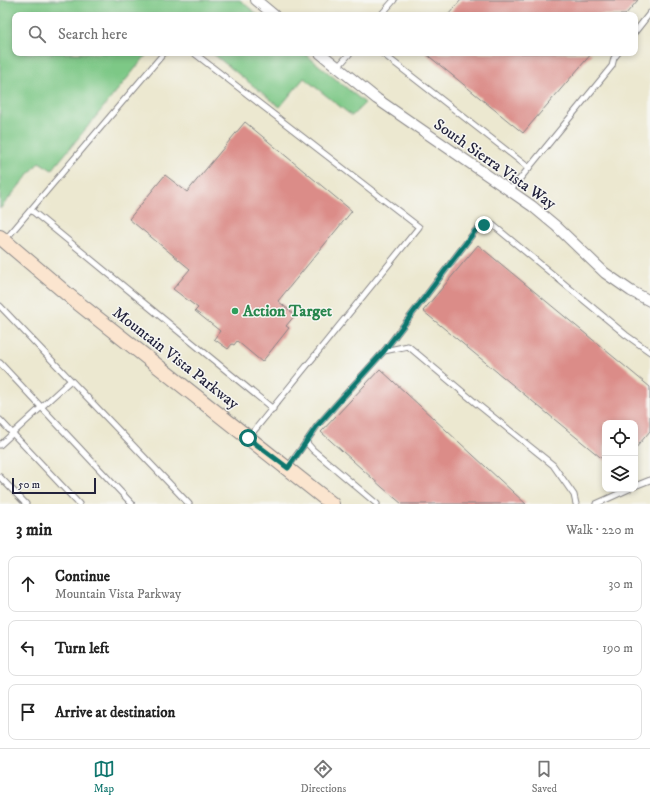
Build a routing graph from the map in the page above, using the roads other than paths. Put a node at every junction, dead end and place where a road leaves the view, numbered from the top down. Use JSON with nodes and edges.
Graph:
{"nodes":[{"id":1,"x":256,"y":0,"type":"edge"},
{"id":2,"x":394,"y":0,"type":"edge"},
{"id":3,"x":270,"y":12,"type":"edge"},
{"id":4,"x":384,"y":12,"type":"edge"},
{"id":5,"x":650,"y":13,"type":"edge"},
{"id":6,"x":638,"y":28,"type":"edge"},
{"id":7,"x":161,"y":56,"type":"edge"},
{"id":8,"x":198,"y":56,"type":"edge"},
{"id":9,"x":324,"y":56,"type":"edge"},
{"id":10,"x":347,"y":56,"type":"edge"},
{"id":11,"x":386,"y":56,"type":"edge"},
{"id":12,"x":616,"y":56,"type":"edge"},
{"id":13,"x":338,"y":67,"type":"junction"},
{"id":14,"x":529,"y":168,"type":"junction"},
{"id":15,"x":510,"y":191,"type":"junction"},
{"id":16,"x":31,"y":210,"type":"junction"},
{"id":17,"x":2,"y":239,"type":"edge"},
{"id":18,"x":650,"y":301,"type":"edge"},
{"id":19,"x":0,"y":306,"type":"edge"},
{"id":20,"x":384,"y":351,"type":"junction"},
{"id":21,"x":650,"y":352,"type":"edge"},
{"id":22,"x":0,"y":363,"type":"edge"},
{"id":23,"x":70,"y":381,"type":"junction"},
{"id":24,"x":42,"y":407,"type":"junction"},
{"id":25,"x":273,"y":409,"type":"junction"},
{"id":26,"x":0,"y":420,"type":"edge"},
{"id":27,"x":13,"y":433,"type":"junction"},
{"id":28,"x":248,"y":438,"type":"junction"},
{"id":29,"x":306,"y":442,"type":"junction"},
{"id":30,"x":0,"y":445,"type":"edge"},
{"id":31,"x":288,"y":468,"type":"junction"},
{"id":32,"x":0,"y":477,"type":"edge"},
{"id":33,"x":650,"y":480,"type":"edge"},
{"id":34,"x":638,"y":485,"type":"edge"},
{"id":35,"x":622,"y":492,"type":"edge"},
{"id":36,"x":26,"y":504,"type":"edge"},
{"id":37,"x":79,"y":504,"type":"edge"},
{"id":38,"x":132,"y":504,"type":"edge"},
{"id":39,"x":189,"y":504,"type":"edge"},
{"id":40,"x":332,"y":504,"type":"edge"},
{"id":41,"x":377,"y":504,"type":"edge"},
{"id":42,"x":576,"y":504,"type":"edge"},
{"id":43,"x":596,"y":504,"type":"edge"}],
"edges":[{"from":1,"to":3,"type":"street"},
{"from":2,"to":4,"type":"lane"},
{"from":5,"to":6,"type":"lane"},
{"from":7,"to":16,"type":"lane"},
{"from":8,"to":25,"type":"lane"},
{"from":9,"to":13,"type":"street","name":"South Sierra Vista Way"},
{"from":10,"to":13,"type":"lane"},
{"from":11,"to":14,"type":"lane"},
{"from":12,"to":14,"type":"lane"},
{"from":13,"to":15,"type":"street","name":"South Sierra Vista Way"},
{"from":14,"to":15,"type":"lane"},
{"from":15,"to":18,"type":"street","name":"South Sierra Vista Way"},
{"from":16,"to":17,"type":"lane"},
{"from":16,"to":25,"type":"lane"},
{"from":17,"to":28,"type":"street","name":"Mountain Vista Parkway"},
{"from":19,"to":23,"type":"lane"},
{"from":20,"to":21,"type":"lane"},
{"from":20,"to":29,"type":"lane"},
{"from":20,"to":42,"type":"lane"},
{"from":22,"to":24,"type":"lane"},
{"from":23,"to":24,"type":"lane"},
{"from":23,"to":39,"type":"lane"},
{"from":24,"to":27,"type":"lane"},
{"from":24,"to":38,"type":"lane"},
{"from":25,"to":28,"type":"lane"},
{"from":26,"to":27,"type":"lane"},
{"from":27,"to":30,"type":"lane"},
{"from":27,"to":37,"type":"lane"},
{"from":28,"to":31,"type":"street","name":"Mountain Vista Parkway"},
{"from":29,"to":31,"type":"lane"},
{"from":29,"to":41,"type":"lane"},
{"from":31,"to":40,"type":"street","name":"Mountain Vista Parkway"},
{"from":32,"to":36,"type":"lane"},
{"from":33,"to":34,"type":"lane"},
{"from":35,"to":43,"type":"lane"}]}
